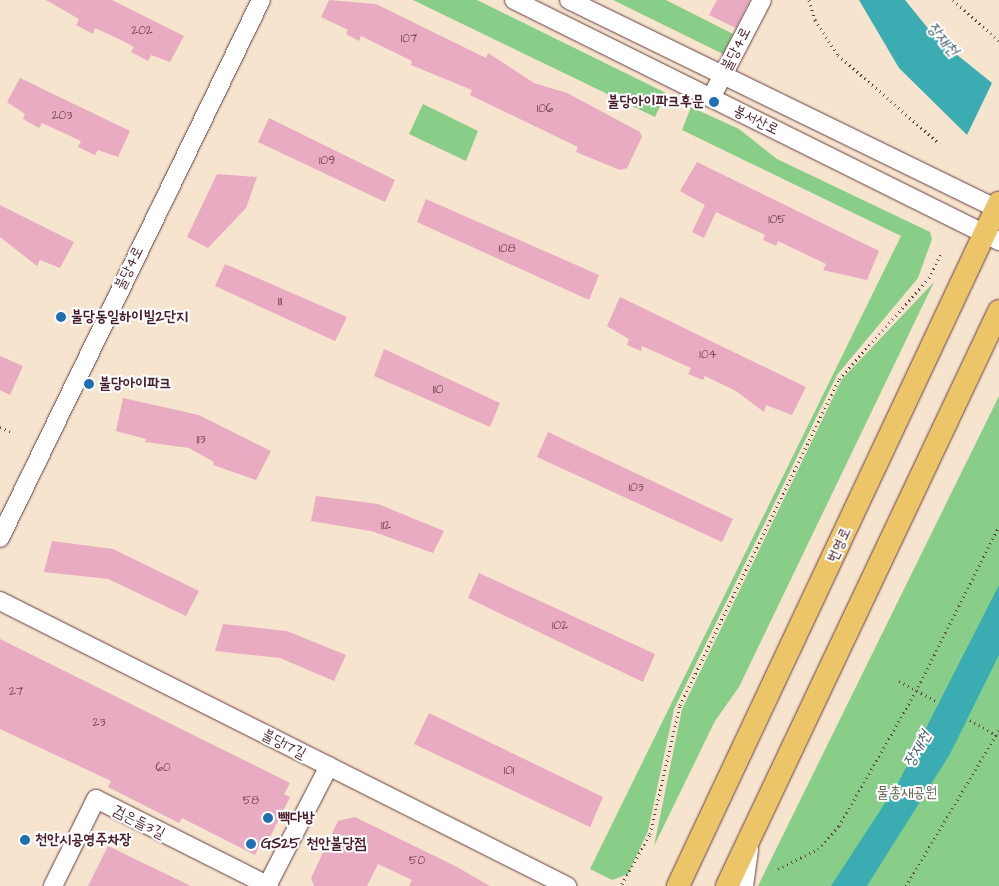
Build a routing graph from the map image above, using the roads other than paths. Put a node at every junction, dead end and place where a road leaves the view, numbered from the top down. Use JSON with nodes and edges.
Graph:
{"nodes":[{"id":1,"x":261,"y":0,"type":"edge"},
{"id":2,"x":514,"y":0,"type":"edge"},
{"id":3,"x":569,"y":0,"type":"edge"},
{"id":4,"x":762,"y":0,"type":"edge"},
{"id":5,"x":723,"y":75,"type":"junction"},
{"id":6,"x":711,"y":98,"type":"junction"},
{"id":7,"x":998,"y":207,"type":"edge"},
{"id":8,"x":992,"y":237,"type":"edge"},
{"id":9,"x":999,"y":311,"type":"edge"},
{"id":10,"x":0,"y":538,"type":"edge"},
{"id":11,"x":0,"y":601,"type":"edge"},
{"id":12,"x":329,"y":766,"type":"junction"},
{"id":13,"x":751,"y":837,"type":"junction"},
{"id":14,"x":53,"y":886,"type":"edge"},
{"id":15,"x":268,"y":886,"type":"edge"},
{"id":16,"x":567,"y":886,"type":"edge"},
{"id":17,"x":678,"y":886,"type":"edge"},
{"id":18,"x":727,"y":886,"type":"edge"},
{"id":19,"x":744,"y":886,"type":"edge"}],
"edges":[{"from":1,"to":10,"type":"street","name":"불당4로"},
{"from":2,"to":6,"type":"street","name":"봉서산로"},
{"from":3,"to":5,"type":"street","name":"봉서산로"},
{"from":4,"to":5,"type":"street","name":"불당4로"},
{"from":5,"to":6,"type":"street","name":"불당4로"},
{"from":5,"to":7,"type":"street","name":"봉서산로"},
{"from":6,"to":8,"type":"street","name":"봉서산로"},
{"from":7,"to":8,"type":"main road","name":"번영로"},
{"from":8,"to":17,"type":"main road","name":"번영로"},
{"from":9,"to":13,"type":"main road"},
{"from":11,"to":12,"type":"street","name":"불당17길"},
{"from":12,"to":15,"type":"street"},
{"from":12,"to":16,"type":"street","name":"불당17길"},
{"from":13,"to":18,"type":"main road"},
{"from":13,"to":19,"type":"street"},
{"from":14,"to":15,"type":"street","name":"검은들3길"}]}
